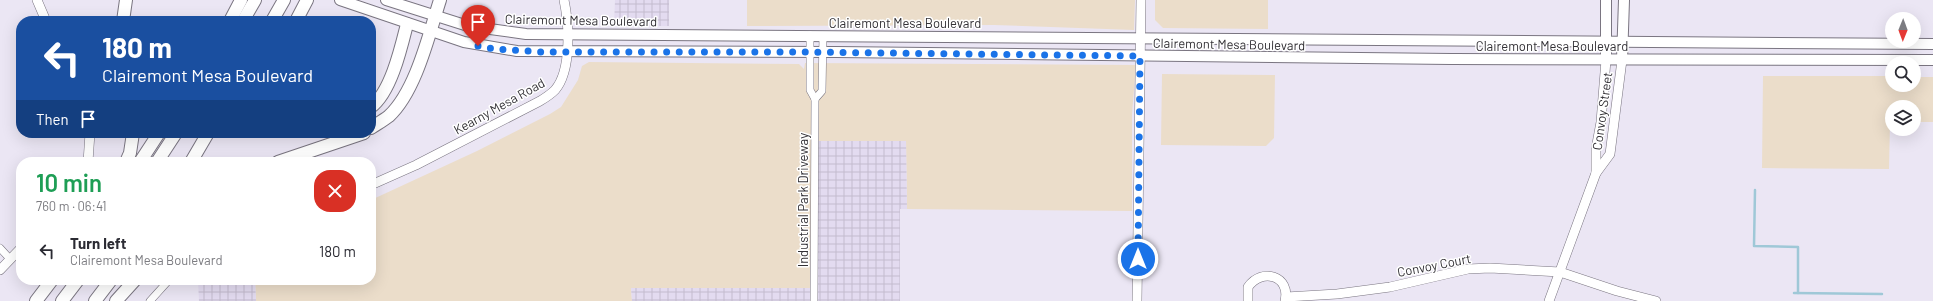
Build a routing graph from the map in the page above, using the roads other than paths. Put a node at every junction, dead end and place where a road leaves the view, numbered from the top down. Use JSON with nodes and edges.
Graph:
{"nodes":[{"id":1,"x":37,"y":0,"type":"edge"},
{"id":2,"x":126,"y":0,"type":"edge"},
{"id":3,"x":241,"y":0,"type":"edge"},
{"id":4,"x":254,"y":0,"type":"edge"},
{"id":5,"x":284,"y":0,"type":"edge"},
{"id":6,"x":307,"y":0,"type":"edge"},
{"id":7,"x":340,"y":0,"type":"edge"},
{"id":8,"x":386,"y":0,"type":"edge"},
{"id":9,"x":440,"y":0,"type":"edge"},
{"id":10,"x":564,"y":0,"type":"edge"},
{"id":11,"x":1141,"y":0,"type":"edge"},
{"id":12,"x":1606,"y":0,"type":"edge"},
{"id":13,"x":1624,"y":0,"type":"edge"},
{"id":14,"x":44,"y":16,"type":"edge"},
{"id":15,"x":124,"y":16,"type":"edge"},
{"id":16,"x":233,"y":16,"type":"edge"},
{"id":17,"x":246,"y":16,"type":"edge"},
{"id":18,"x":275,"y":16,"type":"edge"},
{"id":19,"x":299,"y":16,"type":"edge"},
{"id":20,"x":435,"y":16,"type":"junction"},
{"id":21,"x":407,"y":24,"type":"junction"},
{"id":22,"x":430,"y":32,"type":"junction"},
{"id":23,"x":567,"y":35,"type":"junction"},
{"id":24,"x":810,"y":35,"type":"junction"},
{"id":25,"x":823,"y":36,"type":"junction"},
{"id":26,"x":1140,"y":37,"type":"junction"},
{"id":27,"x":1606,"y":42,"type":"junction"},
{"id":28,"x":1623,"y":42,"type":"junction"},
{"id":29,"x":1933,"y":44,"type":"edge"},
{"id":30,"x":567,"y":52,"type":"junction"},
{"id":31,"x":810,"y":52,"type":"junction"},
{"id":32,"x":823,"y":52,"type":"junction"},
{"id":33,"x":1140,"y":56,"type":"junction"},
{"id":34,"x":1606,"y":60,"type":"junction"},
{"id":35,"x":1622,"y":60,"type":"junction"},
{"id":36,"x":1933,"y":60,"type":"edge"},
{"id":37,"x":815,"y":99,"type":"junction"},
{"id":38,"x":376,"y":103,"type":"edge"},
{"id":39,"x":376,"y":125,"type":"edge"},
{"id":40,"x":90,"y":138,"type":"edge"},
{"id":41,"x":132,"y":138,"type":"edge"},
{"id":42,"x":156,"y":138,"type":"edge"},
{"id":43,"x":173,"y":138,"type":"edge"},
{"id":44,"x":205,"y":138,"type":"edge"},
{"id":45,"x":349,"y":138,"type":"edge"},
{"id":46,"x":88,"y":157,"type":"edge"},
{"id":47,"x":128,"y":157,"type":"edge"},
{"id":48,"x":143,"y":157,"type":"edge"},
{"id":49,"x":161,"y":157,"type":"edge"},
{"id":50,"x":194,"y":157,"type":"edge"},
{"id":51,"x":293,"y":157,"type":"edge"},
{"id":52,"x":1596,"y":173,"type":"junction"},
{"id":53,"x":376,"y":183,"type":"edge"},
{"id":54,"x":0,"y":248,"type":"edge"},
{"id":55,"x":16,"y":253,"type":"edge"},
{"id":56,"x":10,"y":259,"type":"junction"},
{"id":57,"x":0,"y":270,"type":"edge"},
{"id":58,"x":1560,"y":272,"type":"junction"},
{"id":59,"x":48,"y":285,"type":"edge"},
{"id":60,"x":74,"y":285,"type":"edge"},
{"id":61,"x":107,"y":285,"type":"edge"},
{"id":62,"x":130,"y":285,"type":"edge"},
{"id":63,"x":164,"y":285,"type":"edge"},
{"id":64,"x":1286,"y":299,"type":"edge"},
{"id":65,"x":36,"y":301,"type":"edge"},
{"id":66,"x":62,"y":301,"type":"edge"},
{"id":67,"x":95,"y":301,"type":"edge"},
{"id":68,"x":116,"y":301,"type":"edge"},
{"id":69,"x":150,"y":301,"type":"edge"},
{"id":70,"x":814,"y":301,"type":"edge"},
{"id":71,"x":1137,"y":301,"type":"edge"},
{"id":72,"x":1248,"y":301,"type":"edge"},
{"id":73,"x":1549,"y":301,"type":"edge"},
{"id":74,"x":1656,"y":301,"type":"edge"}],
"edges":[{"from":1,"to":14,"type":"street"},
{"from":2,"to":15,"type":"highway"},
{"from":3,"to":16,"type":"highway"},
{"from":4,"to":17,"type":"highway"},
{"from":5,"to":18,"type":"highway"},
{"from":6,"to":19,"type":"highway"},
{"from":7,"to":21,"type":"main road","name":"Clairemont Mesa Boulevard"},
{"from":8,"to":20,"type":"main road","name":"Clairemont Mesa Boulevard"},
{"from":9,"to":20,"type":"highway"},
{"from":10,"to":23,"type":"street","name":"Kearny Mesa Road"},
{"from":11,"to":26,"type":"street"},
{"from":12,"to":27,"type":"main road","name":"Convoy Street"},
{"from":13,"to":28,"type":"main road","name":"Convoy Street"},
{"from":20,"to":22,"type":"highway"},
{"from":20,"to":23,"type":"main road","name":"Clairemont Mesa Boulevard"},
{"from":21,"to":22,"type":"main road","name":"Clairemont Mesa Boulevard"},
{"from":21,"to":38,"type":"highway"},
{"from":22,"to":30,"type":"main road","name":"Clairemont Mesa Boulevard"},
{"from":22,"to":39,"type":"highway"},
{"from":23,"to":24,"type":"main road","name":"Clairemont Mesa Boulevard"},
{"from":23,"to":30,"type":"street","name":"Kearny Mesa Road"},
{"from":24,"to":25,"type":"main road","name":"Clairemont Mesa Boulevard"},
{"from":24,"to":31,"type":"street","name":"Industrial Park Driveway"},
{"from":25,"to":26,"type":"main road","name":"Clairemont Mesa Boulevard"},
{"from":25,"to":32,"type":"street","name":"Industrial Park Driveway"},
{"from":26,"to":27,"type":"main road","name":"Clairemont Mesa Boulevard"},
{"from":26,"to":33,"type":"street"},
{"from":27,"to":28,"type":"main road","name":"Clairemont Mesa Boulevard"},
{"from":27,"to":34,"type":"main road","name":"Convoy Street"},
{"from":28,"to":29,"type":"main road","name":"Clairemont Mesa Boulevard"},
{"from":28,"to":35,"type":"main road","name":"Convoy Street"},
{"from":30,"to":31,"type":"main road","name":"Clairemont Mesa Boulevard"},
{"from":30,"to":53,"type":"street","name":"Kearny Mesa Road"},
{"from":31,"to":32,"type":"main road","name":"Clairemont Mesa Boulevard"},
{"from":31,"to":37,"type":"street","name":"Industrial Park Driveway"},
{"from":32,"to":33,"type":"main road","name":"Clairemont Mesa Boulevard"},
{"from":32,"to":37,"type":"street","name":"Industrial Park Driveway"},
{"from":33,"to":34,"type":"main road","name":"Clairemont Mesa Boulevard"},
{"from":33,"to":71,"type":"street"},
{"from":34,"to":35,"type":"main road","name":"Clairemont Mesa Boulevard"},
{"from":34,"to":52,"type":"street","name":"Convoy Street"},
{"from":35,"to":36,"type":"main road","name":"Clairemont Mesa Boulevard"},
{"from":35,"to":52,"type":"street","name":"Convoy Street"},
{"from":37,"to":70,"type":"street","name":"Industrial Park Driveway"},
{"from":40,"to":46,"type":"street"},
{"from":41,"to":47,"type":"highway"},
{"from":42,"to":48,"type":"highway"},
{"from":43,"to":49,"type":"highway"},
{"from":44,"to":50,"type":"highway"},
{"from":45,"to":51,"type":"highway"},
{"from":52,"to":58,"type":"street","name":"Convoy Street"},
{"from":54,"to":56,"type":"street"},
{"from":55,"to":56,"type":"street"},
{"from":56,"to":57,"type":"street"},
{"from":58,"to":64,"type":"street","name":"Convoy Court"},
{"from":58,"to":73,"type":"street","name":"Convoy Street"},
{"from":58,"to":74,"type":"street","name":"Convoy Court"},
{"from":59,"to":65,"type":"highway"},
{"from":60,"to":66,"type":"highway"},
{"from":61,"to":67,"type":"highway"},
{"from":62,"to":68,"type":"highway"},
{"from":63,"to":69,"type":"street"},
{"from":64,"to":72,"type":"street","name":"Convoy Court"}]}
